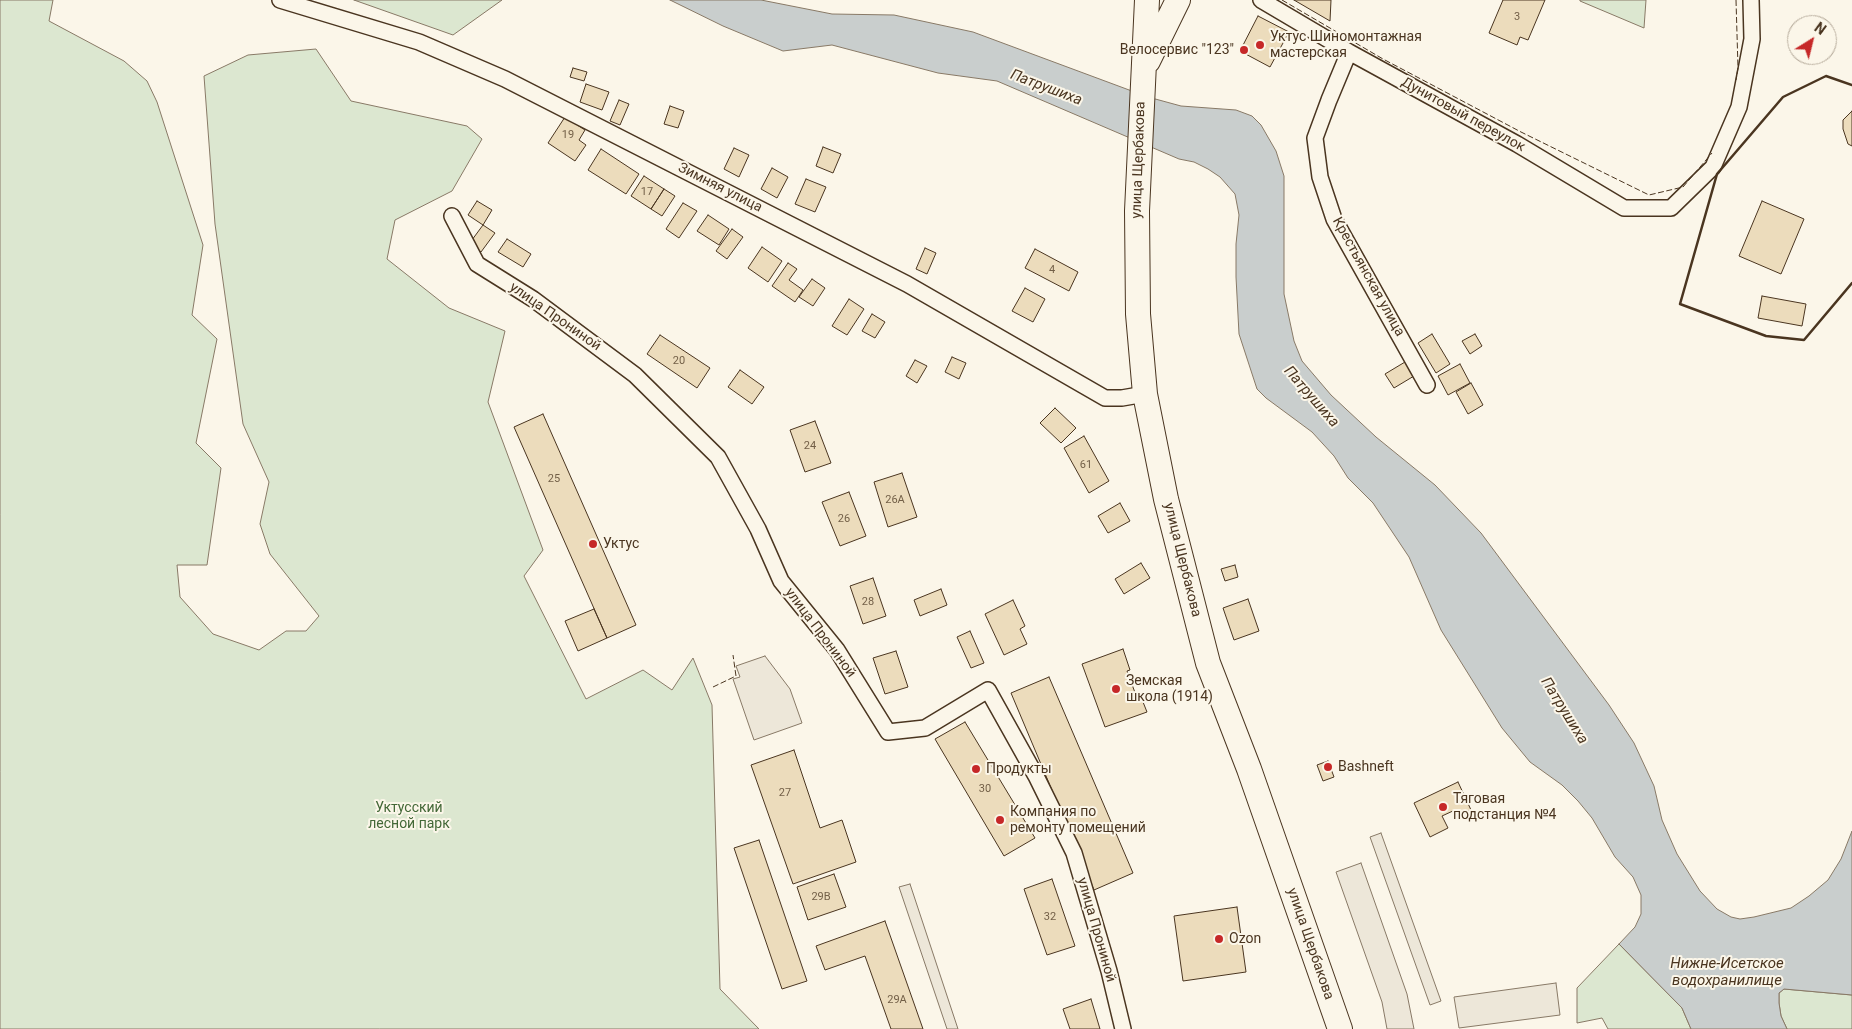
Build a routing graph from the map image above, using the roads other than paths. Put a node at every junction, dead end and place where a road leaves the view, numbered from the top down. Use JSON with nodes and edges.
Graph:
{"nodes":[{"id":1,"x":280,"y":0,"type":"edge"},
{"id":2,"x":1147,"y":0,"type":"edge"},
{"id":3,"x":1178,"y":0,"type":"edge"},
{"id":4,"x":1261,"y":0,"type":"edge"},
{"id":5,"x":1751,"y":0,"type":"edge"},
{"id":6,"x":1349,"y":52,"type":"junction"},
{"id":7,"x":1143,"y":78,"type":"junction"},
{"id":8,"x":452,"y":216,"type":"dead end"},
{"id":9,"x":1427,"y":385,"type":"dead end"},
{"id":10,"x":1145,"y":394,"type":"junction"},
{"id":11,"x":1123,"y":1029,"type":"edge"},
{"id":12,"x":1340,"y":1029,"type":"edge"}],
"edges":[{"from":1,"to":10,"type":"street","name":"Зимняя улица"},
{"from":2,"to":7,"type":"main road","name":"улица Щербакова"},
{"from":3,"to":7,"type":"main road","name":"улица Щербакова"},
{"from":4,"to":6,"type":"street","name":"Дунитовый переулок"},
{"from":5,"to":6,"type":"street","name":"Дунитовый переулок"},
{"from":6,"to":9,"type":"street","name":"Крестьянская улица"},
{"from":7,"to":10,"type":"main road","name":"улица Щербакова"},
{"from":8,"to":11,"type":"street","name":"улица Прониной"},
{"from":10,"to":12,"type":"main road","name":"улица Щербакова"}]}
